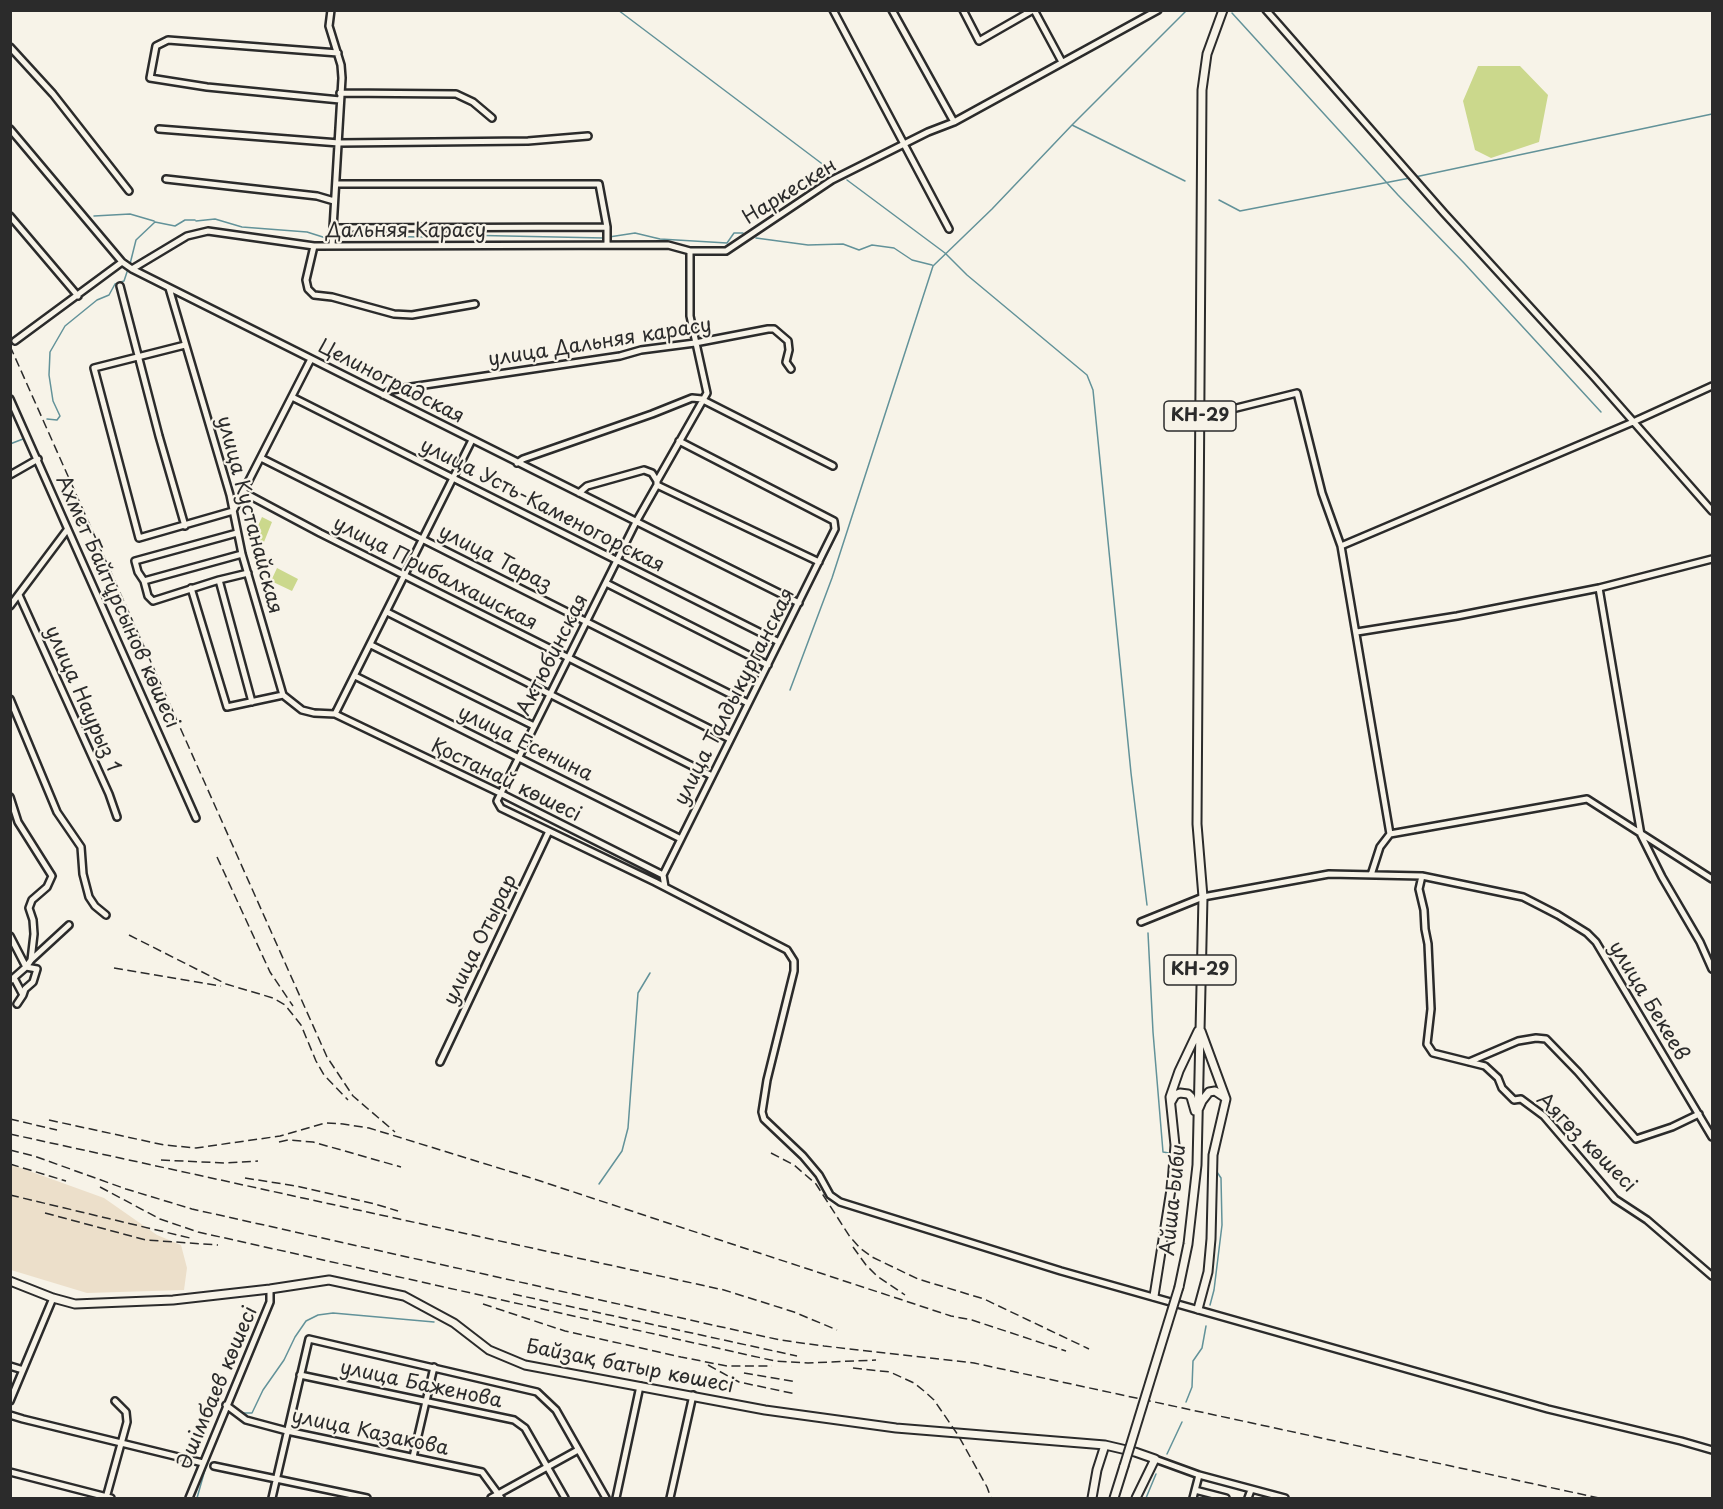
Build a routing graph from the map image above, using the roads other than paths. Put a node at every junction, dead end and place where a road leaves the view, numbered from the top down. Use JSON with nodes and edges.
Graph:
{"nodes":[{"id":1,"x":331,"y":10,"type":"edge"},
{"id":2,"x":833,"y":10,"type":"edge"},
{"id":3,"x":892,"y":10,"type":"edge"},
{"id":4,"x":963,"y":10,"type":"edge"},
{"id":5,"x":1033,"y":10,"type":"edge"},
{"id":6,"x":1158,"y":10,"type":"edge"},
{"id":7,"x":1223,"y":10,"type":"edge"},
{"id":8,"x":1266,"y":10,"type":"edge"},
{"id":9,"x":10,"y":47,"type":"edge"},
{"id":10,"x":338,"y":53,"type":"junction"},
{"id":11,"x":1062,"y":63,"type":"junction"},
{"id":12,"x":340,"y":93,"type":"junction"},
{"id":13,"x":340,"y":100,"type":"junction"},
{"id":14,"x":492,"y":118,"type":"dead end"},
{"id":15,"x":954,"y":122,"type":"junction"},
{"id":16,"x":10,"y":129,"type":"edge"},
{"id":17,"x":159,"y":129,"type":"dead end"},
{"id":18,"x":588,"y":136,"type":"dead end"},
{"id":19,"x":339,"y":142,"type":"junction"},
{"id":20,"x":904,"y":144,"type":"junction"},
{"id":21,"x":166,"y":179,"type":"dead end"},
{"id":22,"x":336,"y":184,"type":"junction"},
{"id":23,"x":129,"y":191,"type":"dead end"},
{"id":24,"x":334,"y":201,"type":"junction"},
{"id":25,"x":10,"y":216,"type":"edge"},
{"id":26,"x":607,"y":229,"type":"junction"},
{"id":27,"x":949,"y":229,"type":"dead end"},
{"id":28,"x":333,"y":230,"type":"junction"},
{"id":29,"x":332,"y":243,"type":"junction"},
{"id":30,"x":607,"y":245,"type":"junction"},
{"id":31,"x":314,"y":246,"type":"junction"},
{"id":32,"x":690,"y":251,"type":"junction"},
{"id":33,"x":122,"y":262,"type":"junction"},
{"id":34,"x":132,"y":269,"type":"junction"},
{"id":35,"x":120,"y":286,"type":"dead end"},
{"id":36,"x":169,"y":288,"type":"junction"},
{"id":37,"x":78,"y":296,"type":"junction"},
{"id":38,"x":475,"y":304,"type":"dead end"},
{"id":39,"x":15,"y":341,"type":"dead end"},
{"id":40,"x":695,"y":343,"type":"junction"},
{"id":41,"x":185,"y":345,"type":"junction"},
{"id":42,"x":139,"y":357,"type":"junction"},
{"id":43,"x":311,"y":359,"type":"junction"},
{"id":44,"x":791,"y":369,"type":"dead end"},
{"id":45,"x":1713,"y":386,"type":"edge"},
{"id":46,"x":383,"y":396,"type":"junction"},
{"id":47,"x":292,"y":397,"type":"junction"},
{"id":48,"x":10,"y":399,"type":"edge"},
{"id":49,"x":702,"y":400,"type":"junction"},
{"id":50,"x":1200,"y":417,"type":"junction"},
{"id":51,"x":1633,"y":422,"type":"junction"},
{"id":52,"x":472,"y":440,"type":"junction"},
{"id":53,"x":679,"y":441,"type":"junction"},
{"id":54,"x":261,"y":458,"type":"junction"},
{"id":55,"x":38,"y":459,"type":"junction"},
{"id":56,"x":518,"y":464,"type":"junction"},
{"id":57,"x":833,"y":466,"type":"dead end"},
{"id":58,"x":10,"y":475,"type":"edge"},
{"id":59,"x":453,"y":478,"type":"junction"},
{"id":60,"x":657,"y":483,"type":"junction"},
{"id":61,"x":243,"y":492,"type":"junction"},
{"id":62,"x":579,"y":493,"type":"junction"},
{"id":63,"x":233,"y":511,"type":"junction"},
{"id":64,"x":1713,"y":511,"type":"edge"},
{"id":65,"x":636,"y":522,"type":"junction"},
{"id":66,"x":185,"y":526,"type":"junction"},
{"id":67,"x":67,"y":530,"type":"junction"},
{"id":68,"x":237,"y":533,"type":"junction"},
{"id":69,"x":423,"y":540,"type":"junction"},
{"id":70,"x":1341,"y":546,"type":"junction"},
{"id":71,"x":242,"y":554,"type":"junction"},
{"id":72,"x":617,"y":560,"type":"junction"},
{"id":73,"x":1713,"y":560,"type":"edge"},
{"id":74,"x":819,"y":562,"type":"junction"},
{"id":75,"x":248,"y":573,"type":"junction"},
{"id":76,"x":405,"y":575,"type":"junction"},
{"id":77,"x":219,"y":580,"type":"junction"},
{"id":78,"x":144,"y":581,"type":"junction"},
{"id":79,"x":606,"y":583,"type":"junction"},
{"id":80,"x":191,"y":588,"type":"junction"},
{"id":81,"x":1599,"y":588,"type":"junction"},
{"id":82,"x":18,"y":595,"type":"junction"},
{"id":83,"x":799,"y":603,"type":"junction"},
{"id":84,"x":10,"y":606,"type":"edge"},
{"id":85,"x":387,"y":612,"type":"junction"},
{"id":86,"x":586,"y":622,"type":"junction"},
{"id":87,"x":1357,"y":632,"type":"junction"},
{"id":88,"x":779,"y":642,"type":"junction"},
{"id":89,"x":371,"y":645,"type":"junction"},
{"id":90,"x":568,"y":658,"type":"junction"},
{"id":91,"x":768,"y":665,"type":"junction"},
{"id":92,"x":355,"y":676,"type":"junction"},
{"id":93,"x":550,"y":694,"type":"junction"},
{"id":94,"x":283,"y":695,"type":"junction"},
{"id":95,"x":10,"y":699,"type":"edge"},
{"id":96,"x":252,"y":702,"type":"junction"},
{"id":97,"x":748,"y":703,"type":"junction"},
{"id":98,"x":335,"y":714,"type":"junction"},
{"id":99,"x":534,"y":726,"type":"junction"},
{"id":100,"x":730,"y":739,"type":"junction"},
{"id":101,"x":518,"y":758,"type":"junction"},
{"id":102,"x":712,"y":776,"type":"junction"},
{"id":103,"x":500,"y":793,"type":"junction"},
{"id":104,"x":10,"y":797,"type":"edge"},
{"id":105,"x":117,"y":817,"type":"dead end"},
{"id":106,"x":196,"y":818,"type":"dead end"},
{"id":107,"x":549,"y":831,"type":"junction"},
{"id":108,"x":1390,"y":834,"type":"junction"},
{"id":109,"x":1641,"y":835,"type":"junction"},
{"id":110,"x":681,"y":839,"type":"junction"},
{"id":111,"x":663,"y":875,"type":"junction"},
{"id":112,"x":1371,"y":876,"type":"junction"},
{"id":113,"x":1422,"y":876,"type":"junction"},
{"id":114,"x":1713,"y":879,"type":"edge"},
{"id":115,"x":665,"y":887,"type":"junction"},
{"id":116,"x":1203,"y":897,"type":"junction"},
{"id":117,"x":106,"y":915,"type":"dead end"},
{"id":118,"x":1141,"y":922,"type":"dead end"},
{"id":119,"x":69,"y":925,"type":"dead end"},
{"id":120,"x":10,"y":936,"type":"edge"},
{"id":121,"x":31,"y":960,"type":"junction"},
{"id":122,"x":26,"y":967,"type":"junction"},
{"id":123,"x":1713,"y":969,"type":"edge"},
{"id":124,"x":12,"y":979,"type":"edge"},
{"id":125,"x":23,"y":995,"type":"junction"},
{"id":126,"x":17,"y":1004,"type":"dead end"},
{"id":127,"x":1200,"y":1027,"type":"junction"},
{"id":128,"x":441,"y":1062,"type":"dead end"},
{"id":129,"x":1468,"y":1062,"type":"junction"},
{"id":130,"x":1226,"y":1099,"type":"junction"},
{"id":131,"x":1170,"y":1104,"type":"junction"},
{"id":132,"x":1699,"y":1114,"type":"junction"},
{"id":133,"x":1197,"y":1116,"type":"junction"},
{"id":134,"x":1713,"y":1137,"type":"edge"},
{"id":135,"x":1713,"y":1276,"type":"edge"},
{"id":136,"x":10,"y":1281,"type":"edge"},
{"id":137,"x":270,"y":1289,"type":"junction"},
{"id":138,"x":1154,"y":1296,"type":"junction"},
{"id":139,"x":52,"y":1298,"type":"junction"},
{"id":140,"x":1198,"y":1309,"type":"junction"},
{"id":141,"x":10,"y":1366,"type":"edge"},
{"id":142,"x":434,"y":1367,"type":"junction"},
{"id":143,"x":23,"y":1370,"type":"junction"},
{"id":144,"x":300,"y":1375,"type":"junction"},
{"id":145,"x":640,"y":1386,"type":"junction"},
{"id":146,"x":693,"y":1395,"type":"junction"},
{"id":147,"x":10,"y":1401,"type":"edge"},
{"id":148,"x":115,"y":1401,"type":"dead end"},
{"id":149,"x":425,"y":1402,"type":"junction"},
{"id":150,"x":226,"y":1405,"type":"junction"},
{"id":151,"x":10,"y":1414,"type":"edge"},
{"id":152,"x":287,"y":1431,"type":"junction"},
{"id":153,"x":121,"y":1443,"type":"junction"},
{"id":154,"x":1105,"y":1445,"type":"junction"},
{"id":155,"x":578,"y":1450,"type":"junction"},
{"id":156,"x":1713,"y":1450,"type":"edge"},
{"id":157,"x":413,"y":1457,"type":"junction"},
{"id":158,"x":1155,"y":1459,"type":"junction"},
{"id":159,"x":203,"y":1463,"type":"junction"},
{"id":160,"x":214,"y":1466,"type":"dead end"},
{"id":161,"x":547,"y":1467,"type":"junction"},
{"id":162,"x":10,"y":1472,"type":"edge"},
{"id":163,"x":1199,"y":1475,"type":"junction"},
{"id":164,"x":276,"y":1479,"type":"junction"},
{"id":165,"x":1217,"y":1480,"type":"junction"},
{"id":166,"x":1195,"y":1490,"type":"junction"},
{"id":167,"x":1251,"y":1490,"type":"junction"},
{"id":168,"x":1213,"y":1495,"type":"junction"},
{"id":169,"x":500,"y":1496,"type":"edge"},
{"id":170,"x":108,"y":1498,"type":"edge"},
{"id":171,"x":189,"y":1498,"type":"edge"},
{"id":172,"x":272,"y":1498,"type":"edge"},
{"id":173,"x":367,"y":1498,"type":"edge"},
{"id":174,"x":491,"y":1498,"type":"edge"},
{"id":175,"x":565,"y":1498,"type":"edge"},
{"id":176,"x":606,"y":1498,"type":"edge"},
{"id":177,"x":616,"y":1498,"type":"edge"},
{"id":178,"x":670,"y":1498,"type":"edge"},
{"id":179,"x":1092,"y":1498,"type":"edge"},
{"id":180,"x":1114,"y":1498,"type":"edge"},
{"id":181,"x":1136,"y":1498,"type":"edge"},
{"id":182,"x":1193,"y":1498,"type":"edge"},
{"id":183,"x":1226,"y":1498,"type":"edge"},
{"id":184,"x":1248,"y":1498,"type":"edge"},
{"id":185,"x":1285,"y":1498,"type":"edge"}],
"edges":[{"from":1,"to":10,"type":"street"},
{"from":2,"to":20,"type":"street"},
{"from":3,"to":15,"type":"street"},
{"from":4,"to":5,"type":"street"},
{"from":5,"to":11,"type":"street"},
{"from":6,"to":11,"type":"street","name":"Наркескен"},
{"from":7,"to":50,"type":"main road","number":"КН-29"},
{"from":8,"to":51,"type":"street"},
{"from":9,"to":23,"type":"street"},
{"from":10,"to":12,"type":"street"},
{"from":10,"to":13,"type":"street"},
{"from":11,"to":15,"type":"street","name":"Наркескен"},
{"from":12,"to":13,"type":"street"},
{"from":12,"to":14,"type":"street"},
{"from":13,"to":19,"type":"street"},
{"from":15,"to":20,"type":"street","name":"Наркескен"},
{"from":16,"to":33,"type":"street"},
{"from":17,"to":19,"type":"street"},
{"from":18,"to":19,"type":"street"},
{"from":19,"to":22,"type":"street"},
{"from":20,"to":27,"type":"street"},
{"from":20,"to":32,"type":"street","name":"Наркескен"},
{"from":21,"to":24,"type":"street"},
{"from":22,"to":24,"type":"street"},
{"from":22,"to":26,"type":"street"},
{"from":24,"to":28,"type":"street"},
{"from":25,"to":37,"type":"street"},
{"from":26,"to":28,"type":"street"},
{"from":26,"to":30,"type":"street"},
{"from":28,"to":29,"type":"street"},
{"from":29,"to":30,"type":"street","name":"Дальняя Карасу"},
{"from":29,"to":31,"type":"street","name":"Дальняя Карасу"},
{"from":30,"to":32,"type":"street","name":"Дальняя Карасу"},
{"from":31,"to":34,"type":"street","name":"Дальняя Карасу"},
{"from":31,"to":38,"type":"street"},
{"from":32,"to":40,"type":"street"},
{"from":33,"to":34,"type":"street","name":"Целиноградская"},
{"from":33,"to":37,"type":"street"},
{"from":34,"to":36,"type":"street","name":"Целиноградская"},
{"from":35,"to":42,"type":"street"},
{"from":36,"to":41,"type":"street","name":"улица Кустанайская"},
{"from":36,"to":43,"type":"street","name":"Целиноградская"},
{"from":37,"to":39,"type":"street"},
{"from":40,"to":44,"type":"street","name":"улица Дальняя карасу"},
{"from":40,"to":46,"type":"street","name":"улица Дальняя карасу"},
{"from":40,"to":49,"type":"street"},
{"from":41,"to":42,"type":"street"},
{"from":41,"to":63,"type":"street","name":"улица Кустанайская"},
{"from":42,"to":66,"type":"street"},
{"from":42,"to":66,"type":"street"},
{"from":43,"to":46,"type":"street","name":"Целиноградская"},
{"from":43,"to":47,"type":"street"},
{"from":45,"to":51,"type":"street"},
{"from":46,"to":52,"type":"street","name":"Целиноградская"},
{"from":47,"to":54,"type":"street"},
{"from":47,"to":59,"type":"street","name":"улица Усть-Каменогорская"},
{"from":48,"to":55,"type":"street","name":"Ахмет Байтұрсынов көшесі"},
{"from":49,"to":53,"type":"street","name":"Актюбинская"},
{"from":49,"to":56,"type":"street"},
{"from":49,"to":57,"type":"street"},
{"from":50,"to":70,"type":"street"},
{"from":50,"to":116,"type":"main road","number":"КН-29"},
{"from":51,"to":64,"type":"street"},
{"from":51,"to":70,"type":"street"},
{"from":52,"to":56,"type":"street","name":"Целиноградская"},
{"from":52,"to":59,"type":"street"},
{"from":53,"to":60,"type":"street","name":"Актюбинская"},
{"from":53,"to":74,"type":"street","name":"улица Талдыкурганская"},
{"from":54,"to":61,"type":"street"},
{"from":54,"to":69,"type":"street","name":"улица Тараз"},
{"from":55,"to":58,"type":"street"},
{"from":55,"to":67,"type":"street","name":"Ахмет Байтұрсынов көшесі"},
{"from":56,"to":62,"type":"street","name":"Целиноградская"},
{"from":59,"to":69,"type":"street"},
{"from":59,"to":72,"type":"street","name":"улица Усть-Каменогорская"},
{"from":60,"to":62,"type":"street"},
{"from":60,"to":65,"type":"street","name":"Актюбинская"},
{"from":60,"to":74,"type":"street"},
{"from":61,"to":63,"type":"street"},
{"from":61,"to":76,"type":"street","name":"улица Прибалхашская"},
{"from":62,"to":65,"type":"street","name":"Целиноградская"},
{"from":63,"to":66,"type":"street"},
{"from":63,"to":68,"type":"street","name":"улица Кустанайская"},
{"from":65,"to":72,"type":"street","name":"Актюбинская"},
{"from":65,"to":83,"type":"street","name":"Целиноградская"},
{"from":67,"to":82,"type":"street"},
{"from":67,"to":106,"type":"street","name":"Ахмет Байтұрсынов көшесі"},
{"from":68,"to":71,"type":"street","name":"улица Кустанайская"},
{"from":68,"to":78,"type":"street"},
{"from":69,"to":76,"type":"street"},
{"from":69,"to":86,"type":"street","name":"улица Тараз"},
{"from":70,"to":87,"type":"street"},
{"from":71,"to":75,"type":"street","name":"улица Кустанайская"},
{"from":71,"to":78,"type":"street"},
{"from":72,"to":79,"type":"street","name":"Актюбинская"},
{"from":72,"to":88,"type":"street","name":"улица Усть-Каменогорская"},
{"from":73,"to":81,"type":"street"},
{"from":74,"to":83,"type":"street","name":"улица Талдыкурганская"},
{"from":75,"to":77,"type":"street"},
{"from":75,"to":94,"type":"street","name":"улица Кустанайская"},
{"from":76,"to":85,"type":"street"},
{"from":76,"to":90,"type":"street","name":"улица Прибалхашская"},
{"from":77,"to":80,"type":"street"},
{"from":77,"to":96,"type":"street"},
{"from":78,"to":80,"type":"street"},
{"from":79,"to":86,"type":"street","name":"Актюбинская"},
{"from":79,"to":91,"type":"street"},
{"from":80,"to":96,"type":"street"},
{"from":81,"to":87,"type":"street"},
{"from":81,"to":109,"type":"street"},
{"from":82,"to":84,"type":"street"},
{"from":82,"to":105,"type":"street","name":"улица Наурыз 1"},
{"from":83,"to":88,"type":"street","name":"улица Талдыкурганская"},
{"from":85,"to":89,"type":"street"},
{"from":85,"to":93,"type":"street"},
{"from":86,"to":90,"type":"street","name":"Актюбинская"},
{"from":86,"to":97,"type":"street","name":"улица Тараз"},
{"from":87,"to":108,"type":"street"},
{"from":88,"to":91,"type":"street","name":"улица Талдыкурганская"},
{"from":89,"to":92,"type":"street"},
{"from":89,"to":99,"type":"street","name":"улица Есенина"},
{"from":90,"to":93,"type":"street","name":"Актюбинская"},
{"from":90,"to":100,"type":"street","name":"улица Прибалхашская"},
{"from":91,"to":97,"type":"street","name":"улица Талдыкурганская"},
{"from":92,"to":98,"type":"street"},
{"from":92,"to":101,"type":"street","name":"улица Есенина"},
{"from":93,"to":99,"type":"street","name":"Актюбинская"},
{"from":93,"to":102,"type":"street"},
{"from":94,"to":96,"type":"street"},
{"from":94,"to":98,"type":"street"},
{"from":95,"to":117,"type":"street"},
{"from":97,"to":100,"type":"street","name":"улица Талдыкурганская"},
{"from":98,"to":103,"type":"street","name":"Қостанай көшесі"},
{"from":99,"to":101,"type":"street","name":"Актюбинская"},
{"from":100,"to":102,"type":"street","name":"улица Талдыкурганская"},
{"from":101,"to":103,"type":"street","name":"Актюбинская"},
{"from":101,"to":110,"type":"street","name":"улица Есенина"},
{"from":102,"to":110,"type":"street","name":"улица Талдыкурганская"},
{"from":103,"to":107,"type":"street","name":"Актюбинская"},
{"from":103,"to":111,"type":"street","name":"Қостанай көшесі"},
{"from":104,"to":121,"type":"street"},
{"from":107,"to":115,"type":"street"},
{"from":107,"to":128,"type":"street","name":"улица Отырар"},
{"from":108,"to":109,"type":"street"},
{"from":108,"to":112,"type":"street"},
{"from":109,"to":114,"type":"street"},
{"from":109,"to":123,"type":"street"},
{"from":110,"to":111,"type":"street","name":"улица Талдыкурганская"},
{"from":111,"to":115,"type":"street"},
{"from":112,"to":113,"type":"street"},
{"from":112,"to":116,"type":"street"},
{"from":113,"to":129,"type":"street","name":"Аягөз көшесі"},
{"from":113,"to":132,"type":"street","name":"улица Бекеев"},
{"from":115,"to":138,"type":"street"},
{"from":116,"to":118,"type":"street"},
{"from":116,"to":127,"type":"main road","number":"КН-29"},
{"from":119,"to":121,"type":"street"},
{"from":120,"to":122,"type":"street"},
{"from":121,"to":122,"type":"street"},
{"from":122,"to":124,"type":"street"},
{"from":122,"to":125,"type":"street"},
{"from":124,"to":125,"type":"street"},
{"from":125,"to":126,"type":"street"},
{"from":127,"to":130,"type":"main road"},
{"from":127,"to":131,"type":"main road"},
{"from":127,"to":133,"type":"main road","number":"КН-29"},
{"from":129,"to":132,"type":"street"},
{"from":129,"to":135,"type":"street","name":"Аягөз көшесі"},
{"from":130,"to":133,"type":"main road"},
{"from":130,"to":140,"type":"main road"},
{"from":131,"to":133,"type":"main road"},
{"from":131,"to":138,"type":"main road"},
{"from":132,"to":134,"type":"street","name":"улица Бекеев"},
{"from":133,"to":180,"type":"main road","name":"Айша Биби","number":"КН-29","bridge":true},
{"from":136,"to":139,"type":"main road","name":"Байзақ батыр көшесі"},
{"from":137,"to":139,"type":"main road","name":"Байзақ батыр көшесі"},
{"from":137,"to":145,"type":"main road","name":"Байзақ батыр көшесі"},
{"from":137,"to":150,"type":"street","name":"Әшімбаев көшесі"},
{"from":138,"to":140,"type":"street"},
{"from":139,"to":143,"type":"street"},
{"from":140,"to":156,"type":"street"},
{"from":141,"to":143,"type":"street"},
{"from":142,"to":144,"type":"street"},
{"from":142,"to":149,"type":"street"},
{"from":142,"to":155,"type":"street"},
{"from":143,"to":147,"type":"street"},
{"from":144,"to":149,"type":"street","name":"улица Баженова"},
{"from":144,"to":152,"type":"street"},
{"from":145,"to":146,"type":"main road","name":"Байзақ батыр көшесі"},
{"from":145,"to":177,"type":"street"},
{"from":146,"to":154,"type":"main road","name":"Байзақ батыр көшесі"},
{"from":146,"to":178,"type":"street"},
{"from":148,"to":153,"type":"street"},
{"from":149,"to":157,"type":"street"},
{"from":149,"to":161,"type":"street","name":"улица Баженова"},
{"from":150,"to":152,"type":"street","name":"улица Казакова"},
{"from":150,"to":159,"type":"street","name":"Әшімбаев көшесі"},
{"from":151,"to":153,"type":"street"},
{"from":152,"to":157,"type":"street","name":"улица Казакова"},
{"from":152,"to":164,"type":"street"},
{"from":153,"to":159,"type":"street"},
{"from":153,"to":170,"type":"street"},
{"from":154,"to":158,"type":"main road","name":"Байзақ батыр көшесі"},
{"from":154,"to":179,"type":"main road"},
{"from":155,"to":161,"type":"street"},
{"from":155,"to":176,"type":"street"},
{"from":157,"to":169,"type":"street","name":"улица Казакова"},
{"from":158,"to":163,"type":"street"},
{"from":158,"to":181,"type":"main road"},
{"from":159,"to":171,"type":"street","name":"Әшімбаев көшесі"},
{"from":160,"to":164,"type":"street"},
{"from":161,"to":169,"type":"street"},
{"from":161,"to":175,"type":"street","name":"улица Баженова"},
{"from":162,"to":170,"type":"street"},
{"from":163,"to":165,"type":"street"},
{"from":163,"to":166,"type":"street"},
{"from":164,"to":172,"type":"street"},
{"from":164,"to":173,"type":"street"},
{"from":165,"to":167,"type":"street"},
{"from":165,"to":168,"type":"street"},
{"from":166,"to":168,"type":"street"},
{"from":166,"to":182,"type":"street"},
{"from":167,"to":184,"type":"street"},
{"from":167,"to":185,"type":"street"},
{"from":168,"to":183,"type":"street"},
{"from":169,"to":174,"type":"street"}]}
